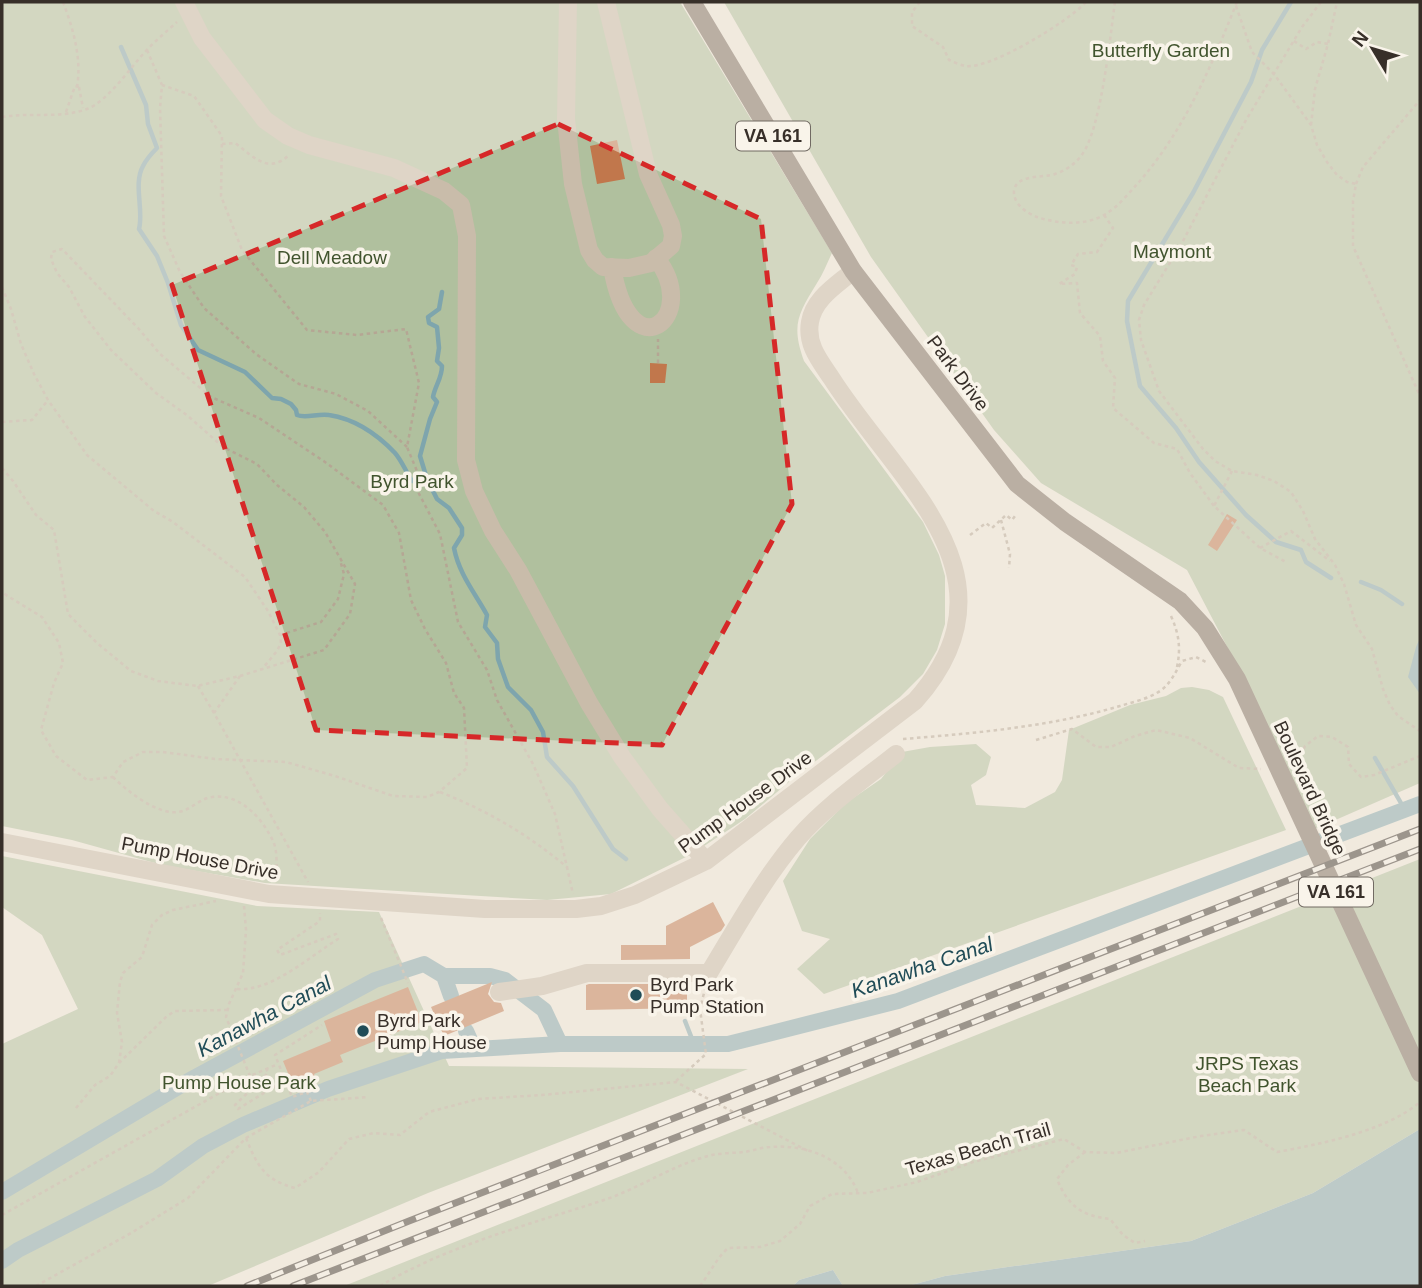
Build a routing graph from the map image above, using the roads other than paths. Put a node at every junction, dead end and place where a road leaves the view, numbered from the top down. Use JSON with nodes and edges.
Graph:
{"nodes":[{"id":1,"x":568,"y":2,"type":"edge"},
{"id":2,"x":606,"y":2,"type":"edge"},
{"id":3,"x":692,"y":2,"type":"edge"},
{"id":4,"x":187,"y":8,"type":"edge"},
{"id":5,"x":656,"y":258,"type":"junction"},
{"id":6,"x":612,"y":267,"type":"junction"},
{"id":7,"x":853,"y":271,"type":"junction"},
{"id":8,"x":1251,"y":712,"type":"joint"},
{"id":9,"x":898,"y":746,"type":"road end"},
{"id":10,"x":2,"y":842,"type":"edge"},
{"id":11,"x":706,"y":861,"type":"junction"},
{"id":12,"x":499,"y":992,"type":"dead end"},
{"id":13,"x":1420,"y":1073,"type":"edge"}],
"edges":[{"from":1,"to":6,"type":"street"},
{"from":2,"to":5,"type":"street"},
{"from":3,"to":7,"type":"main road","name":"Park Drive","number":"VA 161"},
{"from":4,"to":11,"type":"street"},
{"from":5,"to":6,"type":"street"},
{"from":5,"to":6,"type":"street"},
{"from":7,"to":8,"type":"main road","name":"Park Drive","number":"VA 161"},
{"from":7,"to":11,"type":"street","name":"Pump House Drive"},
{"from":8,"to":13,"type":"main road","name":"Boulevard Bridge","number":"VA 161"},
{"from":9,"to":12,"type":"street"},
{"from":10,"to":11,"type":"street","name":"Pump House Drive"}]}
